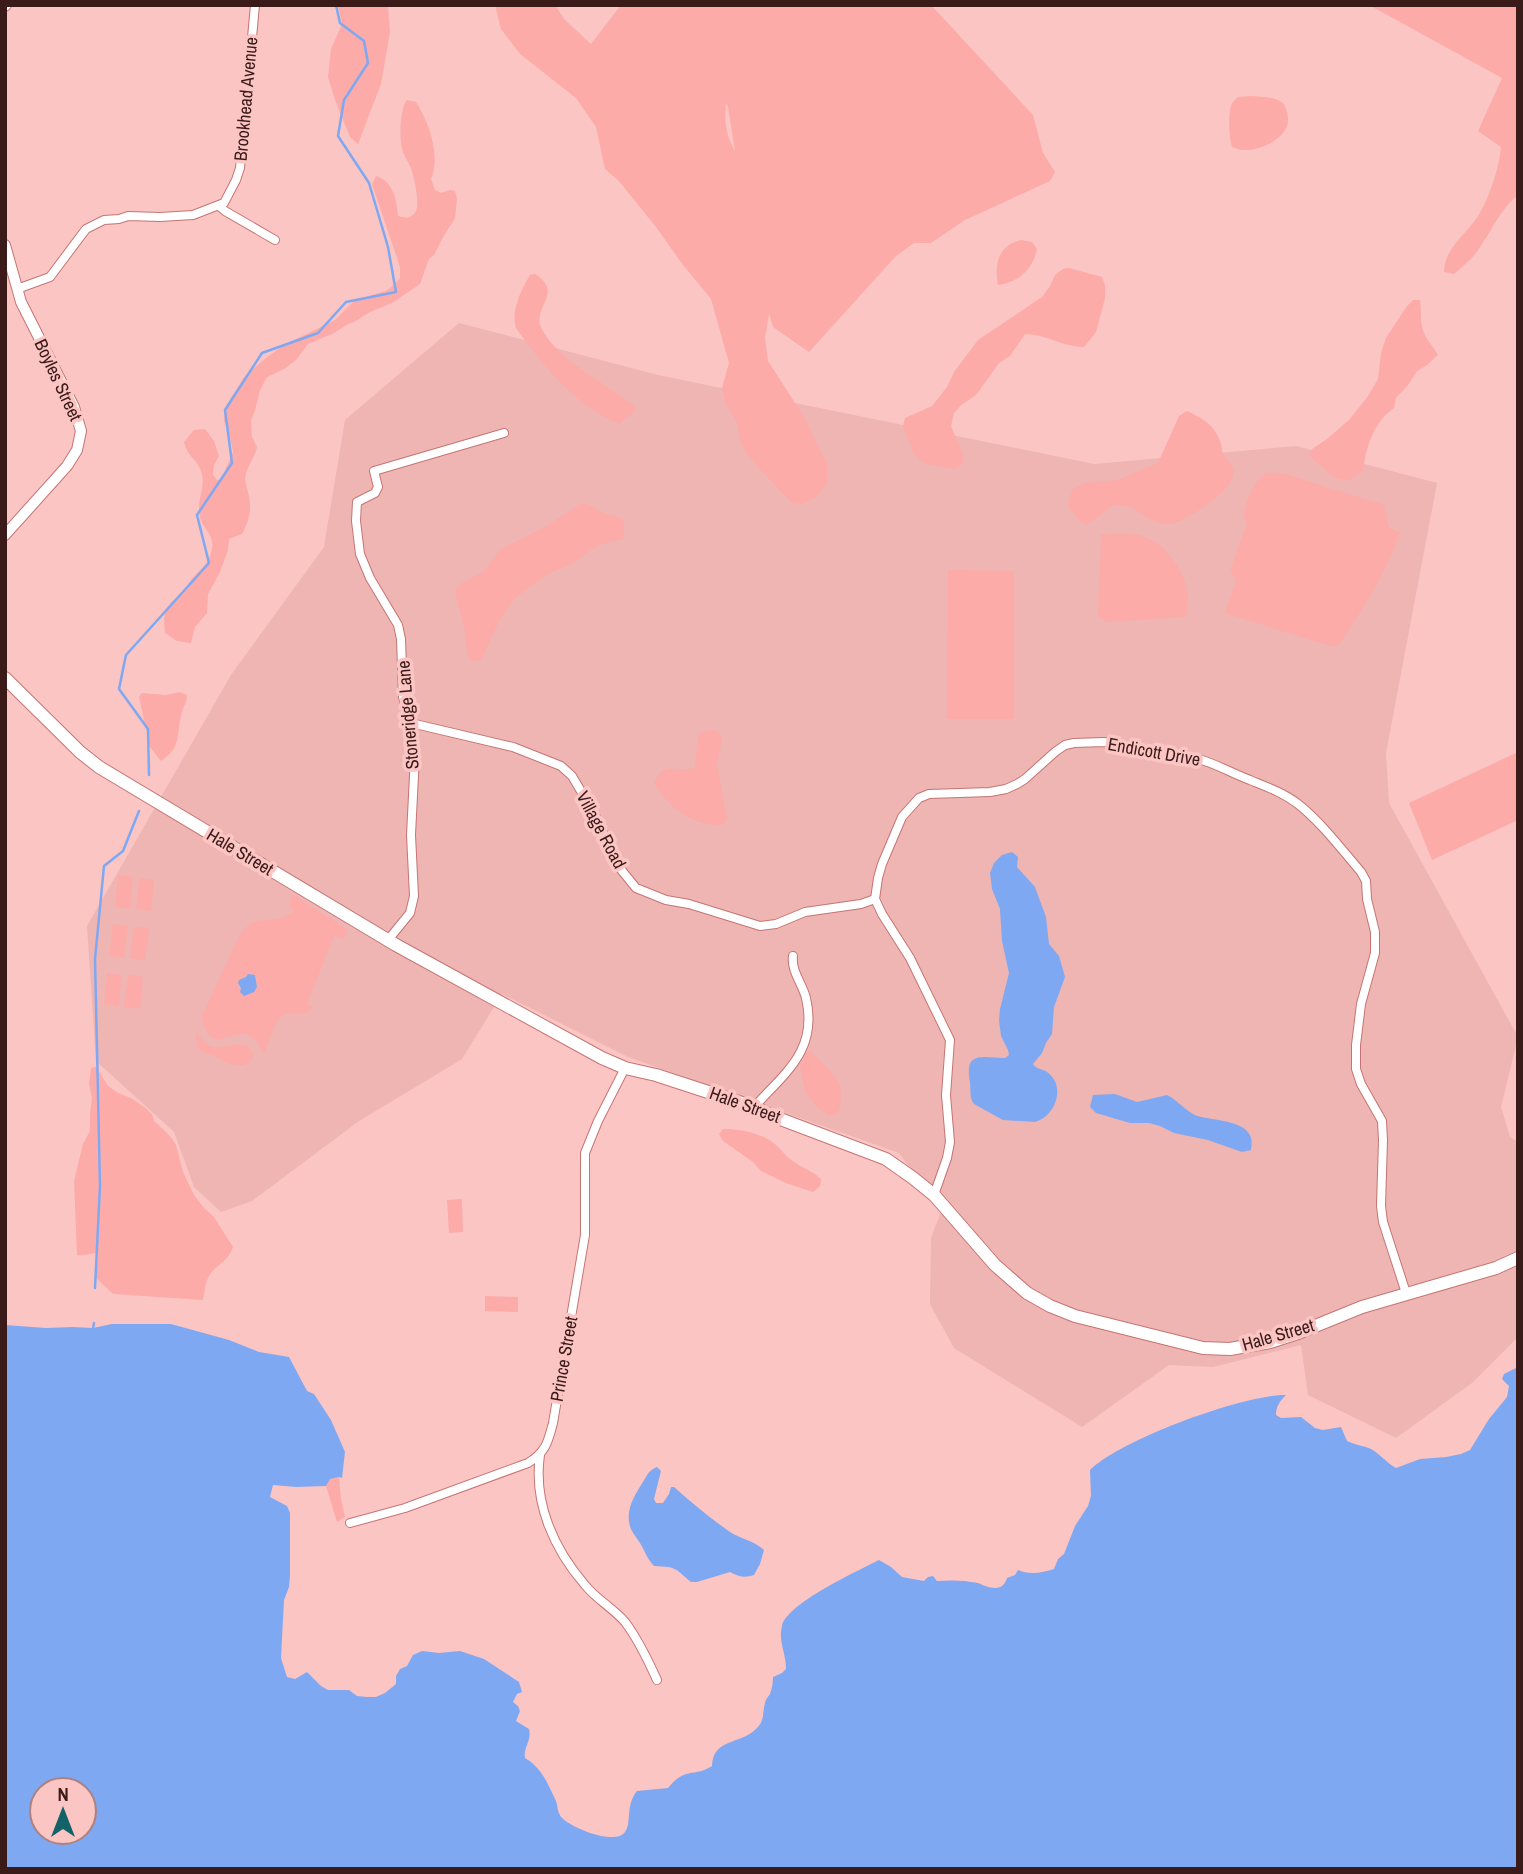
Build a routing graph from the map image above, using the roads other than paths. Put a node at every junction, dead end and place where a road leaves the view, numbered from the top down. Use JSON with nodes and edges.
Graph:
{"nodes":[{"id":1,"x":255,"y":5,"type":"edge"},
{"id":2,"x":219,"y":206,"type":"junction"},
{"id":3,"x":275,"y":240,"type":"dead end"},
{"id":4,"x":5,"y":246,"type":"edge"},
{"id":5,"x":17,"y":289,"type":"junction"},
{"id":6,"x":504,"y":433,"type":"dead end"},
{"id":7,"x":5,"y":535,"type":"edge"},
{"id":8,"x":5,"y":678,"type":"edge"},
{"id":9,"x":411,"y":723,"type":"junction"},
{"id":10,"x":875,"y":899,"type":"junction"},
{"id":11,"x":388,"y":940,"type":"junction"},
{"id":12,"x":793,"y":956,"type":"dead end"},
{"id":13,"x":625,"y":1068,"type":"junction"},
{"id":14,"x":754,"y":1107,"type":"junction"},
{"id":15,"x":934,"y":1195,"type":"junction"},
{"id":16,"x":1518,"y":1258,"type":"edge"},
{"id":17,"x":1406,"y":1293,"type":"junction"},
{"id":18,"x":540,"y":1455,"type":"junction"},
{"id":19,"x":350,"y":1523,"type":"dead end"},
{"id":20,"x":657,"y":1679,"type":"dead end"}],
"edges":[{"from":1,"to":2,"type":"street","name":"Brookhead Avenue"},
{"from":2,"to":3,"type":"street"},
{"from":2,"to":5,"type":"street"},
{"from":4,"to":5,"type":"street","name":"Boyles Street"},
{"from":5,"to":7,"type":"street","name":"Boyles Street"},
{"from":6,"to":9,"type":"street","name":"Stoneridge Lane"},
{"from":8,"to":11,"type":"main road","name":"Hale Street"},
{"from":9,"to":10,"type":"street","name":"Village Road"},
{"from":9,"to":11,"type":"street","name":"Stoneridge Lane"},
{"from":10,"to":15,"type":"street"},
{"from":10,"to":17,"type":"street","name":"Endicott Drive"},
{"from":11,"to":13,"type":"main road","name":"Hale Street"},
{"from":12,"to":14,"type":"street"},
{"from":13,"to":14,"type":"main road","name":"Hale Street"},
{"from":13,"to":18,"type":"street","name":"Prince Street"},
{"from":14,"to":15,"type":"main road","name":"Hale Street"},
{"from":15,"to":17,"type":"main road","name":"Hale Street"},
{"from":16,"to":17,"type":"main road","name":"Hale Street"},
{"from":18,"to":19,"type":"street"},
{"from":18,"to":20,"type":"street"}]}
